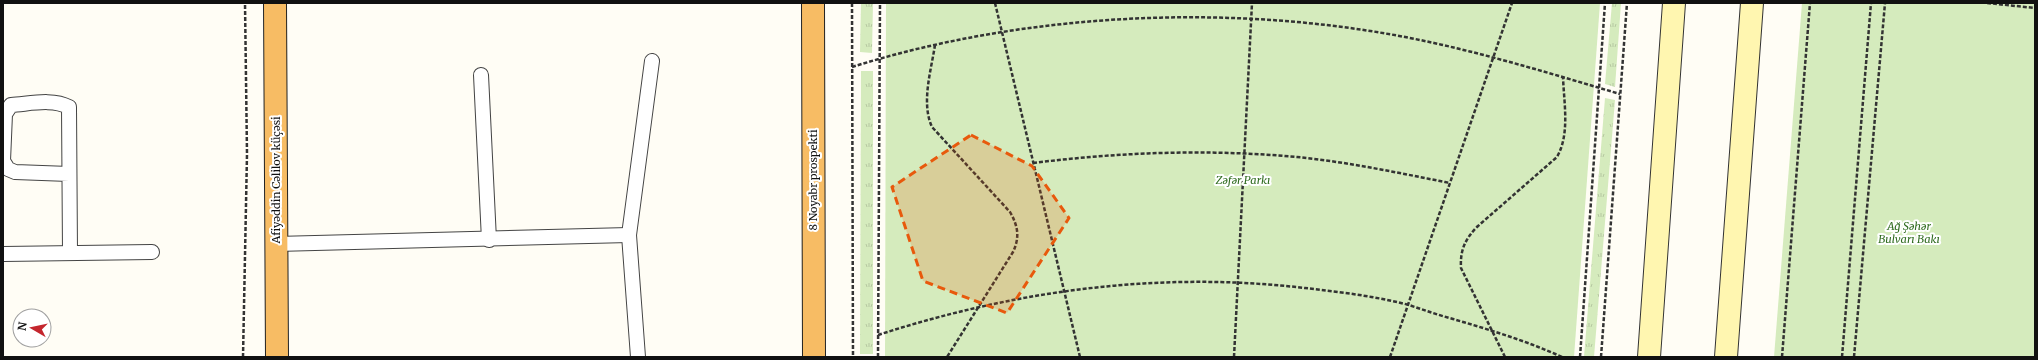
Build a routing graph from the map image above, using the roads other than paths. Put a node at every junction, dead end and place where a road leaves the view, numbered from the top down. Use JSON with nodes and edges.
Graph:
{"nodes":[{"id":1,"x":275,"y":3,"type":"edge"},
{"id":2,"x":812,"y":3,"type":"edge"},
{"id":3,"x":1674,"y":3,"type":"edge"},
{"id":4,"x":1752,"y":3,"type":"edge"},
{"id":5,"x":652,"y":61,"type":"dead end"},
{"id":6,"x":481,"y":74,"type":"dead end"},
{"id":7,"x":69,"y":174,"type":"junction"},
{"id":8,"x":628,"y":235,"type":"junction"},
{"id":9,"x":489,"y":240,"type":"junction"},
{"id":10,"x":276,"y":244,"type":"junction"},
{"id":11,"x":152,"y":252,"type":"dead end"},
{"id":12,"x":70,"y":253,"type":"junction"},
{"id":13,"x":3,"y":254,"type":"edge"},
{"id":14,"x":277,"y":357,"type":"edge"},
{"id":15,"x":638,"y":357,"type":"edge"},
{"id":16,"x":814,"y":357,"type":"edge"},
{"id":17,"x":1649,"y":357,"type":"edge"},
{"id":18,"x":1726,"y":357,"type":"edge"}],
"edges":[{"from":1,"to":10,"type":"highway","name":"Afiyəddin Cəlilov küçəsi"},
{"from":2,"to":16,"type":"highway","name":"8 Noyabr prospekti"},
{"from":3,"to":17,"type":"main road"},
{"from":4,"to":18,"type":"main road"},
{"from":5,"to":8,"type":"lane"},
{"from":6,"to":9,"type":"lane"},
{"from":7,"to":7,"type":"lane"},
{"from":7,"to":12,"type":"lane"},
{"from":8,"to":9,"type":"lane"},
{"from":8,"to":15,"type":"lane"},
{"from":9,"to":10,"type":"lane"},
{"from":10,"to":14,"type":"highway","name":"Afiyəddin Cəlilov küçəsi"},
{"from":11,"to":12,"type":"lane"},
{"from":12,"to":13,"type":"lane"}]}
